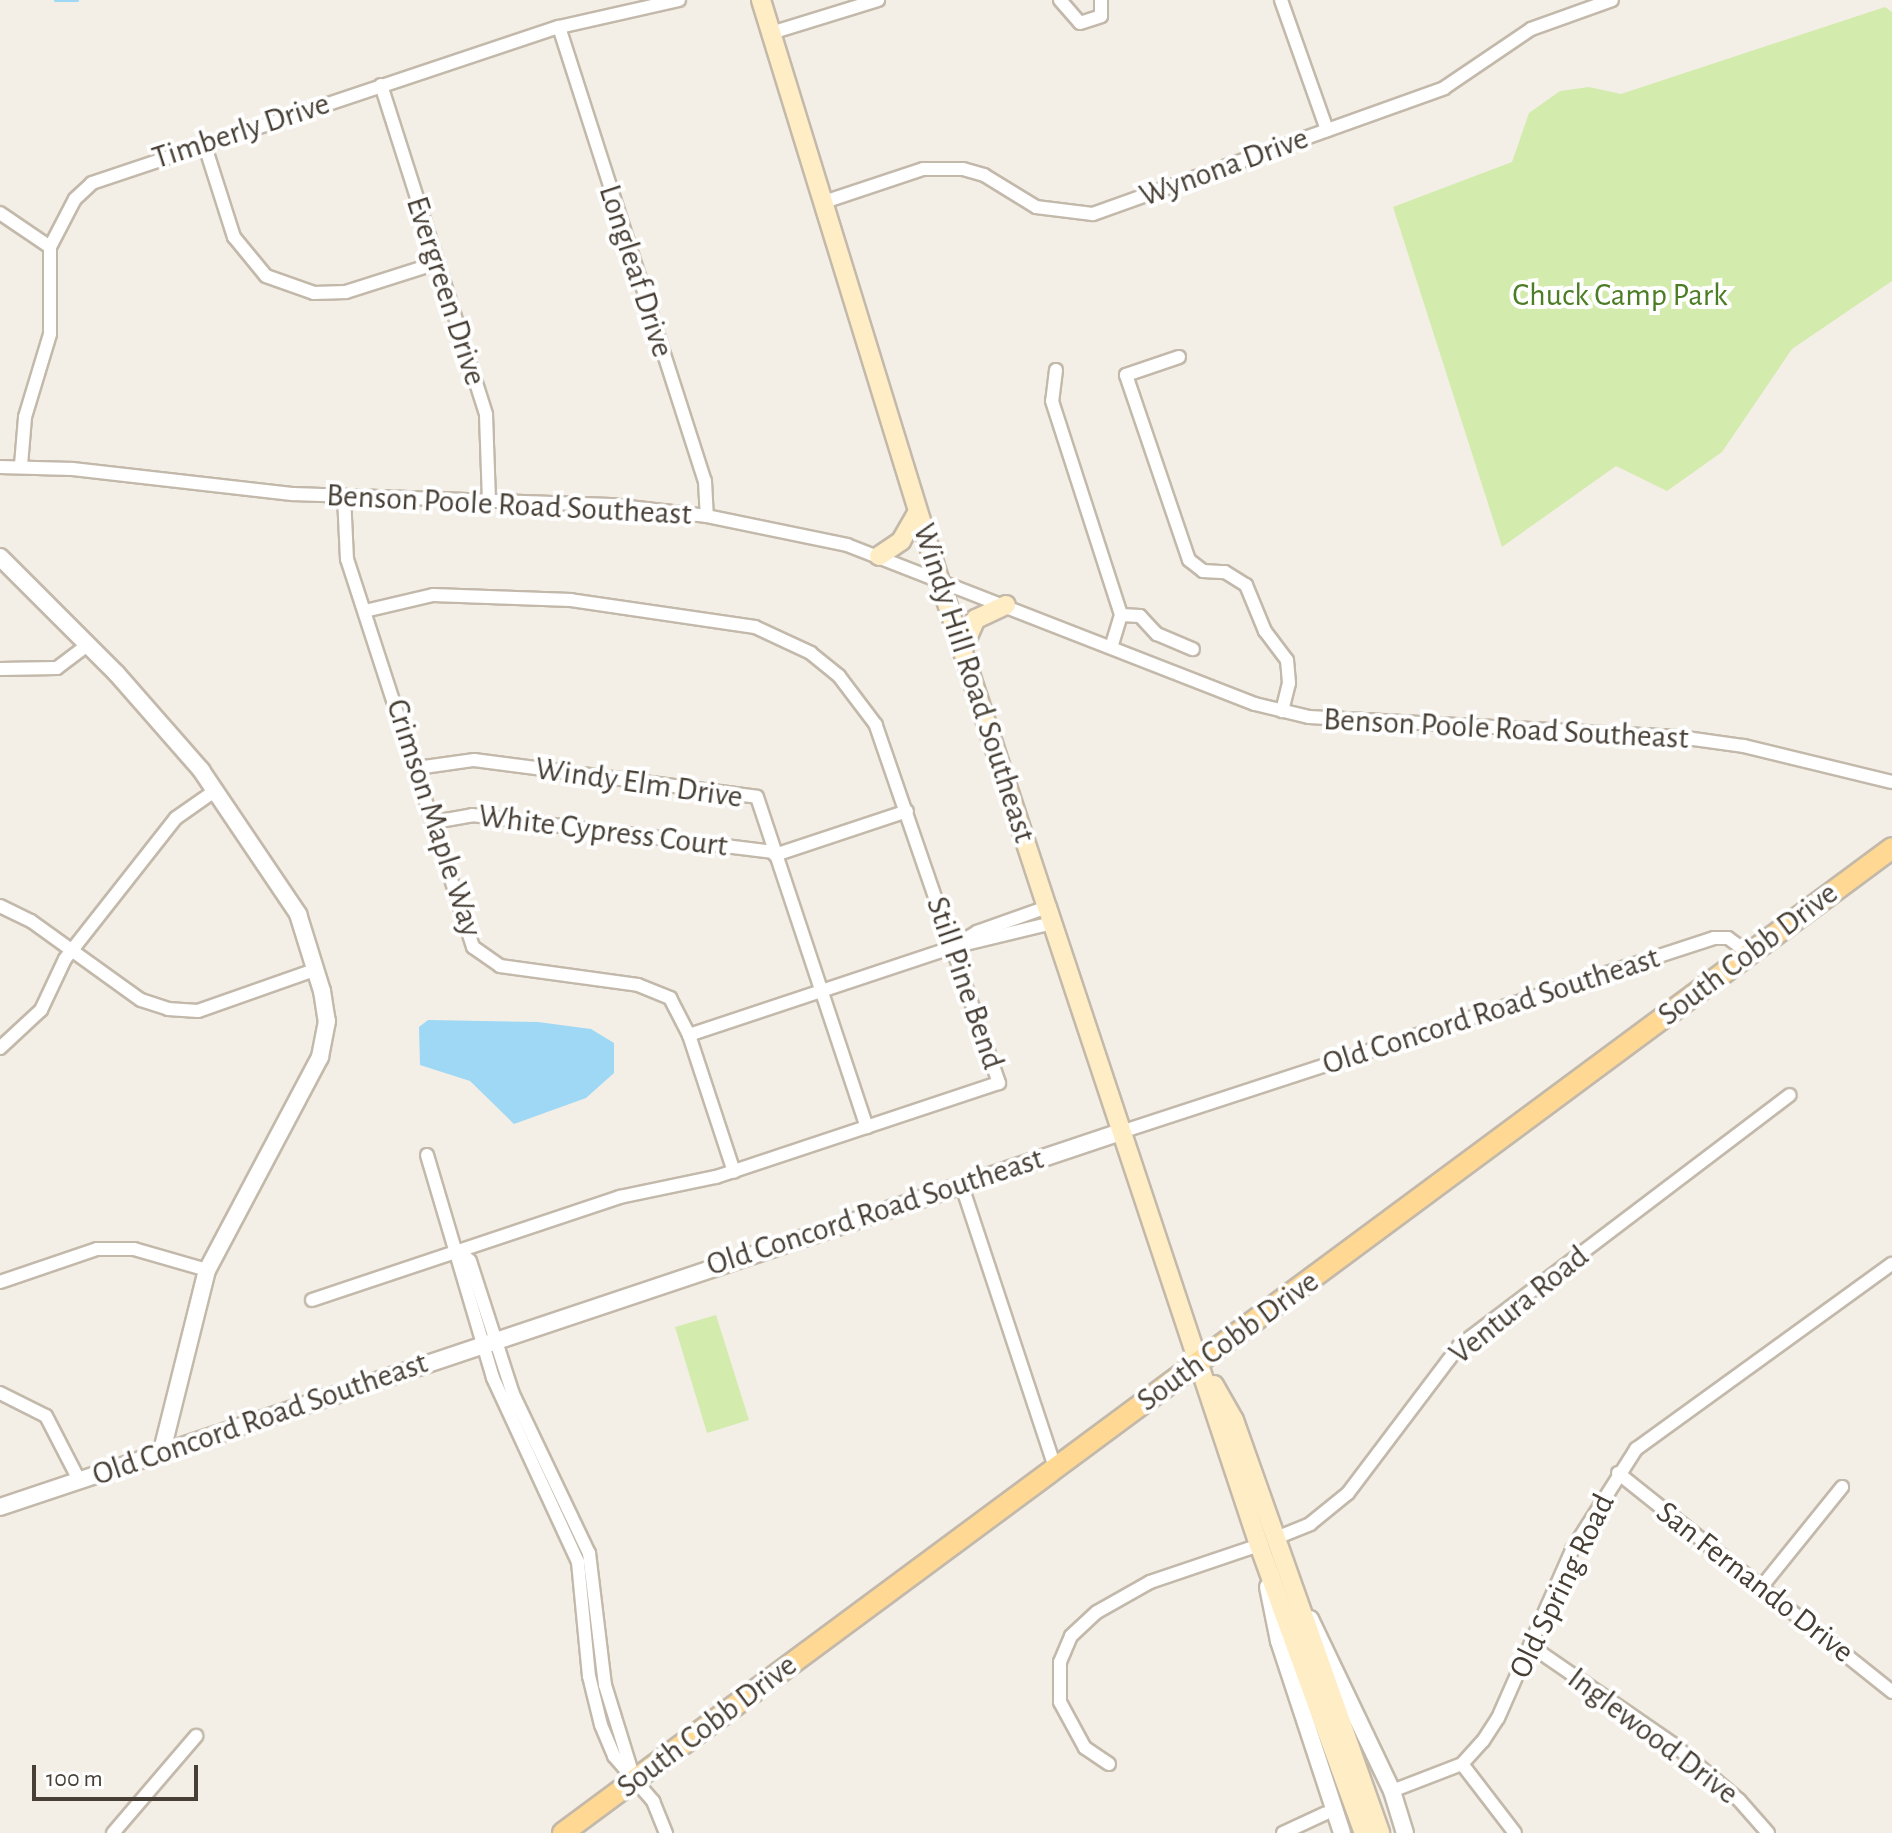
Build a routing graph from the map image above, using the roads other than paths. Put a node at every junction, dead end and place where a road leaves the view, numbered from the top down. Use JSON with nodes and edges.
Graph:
{"nodes":[{"id":1,"x":679,"y":0,"type":"edge"},
{"id":2,"x":761,"y":0,"type":"edge"},
{"id":3,"x":878,"y":0,"type":"edge"},
{"id":4,"x":1060,"y":0,"type":"edge"},
{"id":5,"x":1101,"y":0,"type":"edge"},
{"id":6,"x":1281,"y":0,"type":"edge"},
{"id":7,"x":1612,"y":0,"type":"edge"},
{"id":8,"x":1584,"y":4,"type":"edge"},
{"id":9,"x":559,"y":27,"type":"junction"},
{"id":10,"x":771,"y":33,"type":"junction"},
{"id":11,"x":381,"y":85,"type":"junction"},
{"id":12,"x":1327,"y":130,"type":"junction"},
{"id":13,"x":204,"y":143,"type":"junction"},
{"id":14,"x":824,"y":202,"type":"junction"},
{"id":15,"x":0,"y":213,"type":"edge"},
{"id":16,"x":50,"y":247,"type":"junction"},
{"id":17,"x":437,"y":263,"type":"junction"},
{"id":18,"x":1179,"y":357,"type":"dead end"},
{"id":19,"x":1056,"y":370,"type":"dead end"},
{"id":20,"x":21,"y":465,"type":"junction"},
{"id":21,"x":0,"y":467,"type":"edge"},
{"id":22,"x":344,"y":496,"type":"junction"},
{"id":23,"x":489,"y":501,"type":"junction"},
{"id":24,"x":918,"y":512,"type":"junction"},
{"id":25,"x":707,"y":516,"type":"junction"},
{"id":26,"x":879,"y":556,"type":"junction"},
{"id":27,"x":0,"y":557,"type":"edge"},
{"id":28,"x":939,"y":579,"type":"junction"},
{"id":29,"x":1006,"y":605,"type":"junction"},
{"id":30,"x":365,"y":611,"type":"junction"},
{"id":31,"x":1121,"y":615,"type":"junction"},
{"id":32,"x":88,"y":645,"type":"junction"},
{"id":33,"x":1111,"y":648,"type":"junction"},
{"id":34,"x":1193,"y":649,"type":"dead end"},
{"id":35,"x":962,"y":650,"type":"junction"},
{"id":36,"x":0,"y":669,"type":"edge"},
{"id":37,"x":1282,"y":711,"type":"junction"},
{"id":38,"x":417,"y":768,"type":"junction"},
{"id":39,"x":1892,"y":782,"type":"edge"},
{"id":40,"x":216,"y":790,"type":"junction"},
{"id":41,"x":907,"y":811,"type":"junction"},
{"id":42,"x":434,"y":822,"type":"junction"},
{"id":43,"x":1892,"y":848,"type":"edge"},
{"id":44,"x":775,"y":854,"type":"junction"},
{"id":45,"x":0,"y":906,"type":"edge"},
{"id":46,"x":1049,"y":915,"type":"junction"},
{"id":47,"x":953,"y":947,"type":"junction"},
{"id":48,"x":75,"y":950,"type":"junction"},
{"id":49,"x":1749,"y":953,"type":"junction"},
{"id":50,"x":317,"y":969,"type":"junction"},
{"id":51,"x":821,"y":991,"type":"junction"},
{"id":52,"x":689,"y":1035,"type":"junction"},
{"id":53,"x":0,"y":1048,"type":"edge"},
{"id":54,"x":1790,"y":1095,"type":"dead end"},
{"id":55,"x":867,"y":1127,"type":"junction"},
{"id":56,"x":1121,"y":1132,"type":"junction"},
{"id":57,"x":427,"y":1155,"type":"dead end"},
{"id":58,"x":734,"y":1172,"type":"junction"},
{"id":59,"x":961,"y":1183,"type":"junction"},
{"id":60,"x":460,"y":1252,"type":"junction"},
{"id":61,"x":1892,"y":1264,"type":"edge"},
{"id":62,"x":207,"y":1270,"type":"junction"},
{"id":63,"x":0,"y":1282,"type":"edge"},
{"id":64,"x":312,"y":1300,"type":"dead end"},
{"id":65,"x":489,"y":1342,"type":"junction"},
{"id":66,"x":1198,"y":1363,"type":"junction"},
{"id":67,"x":0,"y":1393,"type":"edge"},
{"id":68,"x":162,"y":1451,"type":"junction"},
{"id":69,"x":1055,"y":1467,"type":"junction"},
{"id":70,"x":1618,"y":1473,"type":"junction"},
{"id":71,"x":79,"y":1480,"type":"junction"},
{"id":72,"x":1842,"y":1487,"type":"dead end"},
{"id":73,"x":0,"y":1507,"type":"edge"},
{"id":74,"x":1266,"y":1548,"type":"junction"},
{"id":75,"x":1763,"y":1585,"type":"junction"},
{"id":76,"x":1300,"y":1603,"type":"junction"},
{"id":77,"x":1531,"y":1646,"type":"junction"},
{"id":78,"x":1892,"y":1692,"type":"edge"},
{"id":79,"x":196,"y":1736,"type":"dead end"},
{"id":80,"x":1109,"y":1764,"type":"dead end"},
{"id":81,"x":1462,"y":1764,"type":"junction"},
{"id":82,"x":635,"y":1778,"type":"junction"},
{"id":83,"x":1392,"y":1791,"type":"junction"},
{"id":84,"x":1326,"y":1813,"type":"dead end"},
{"id":85,"x":113,"y":1833,"type":"edge"},
{"id":86,"x":563,"y":1833,"type":"edge"},
{"id":87,"x":666,"y":1833,"type":"edge"},
{"id":88,"x":1283,"y":1833,"type":"edge"},
{"id":89,"x":1342,"y":1833,"type":"edge"},
{"id":90,"x":1364,"y":1833,"type":"edge"},
{"id":91,"x":1380,"y":1833,"type":"edge"},
{"id":92,"x":1405,"y":1833,"type":"edge"},
{"id":93,"x":1515,"y":1833,"type":"edge"},
{"id":94,"x":1768,"y":1833,"type":"edge"}],
"edges":[{"from":1,"to":9,"type":"street","name":"Timberly Drive"},
{"from":2,"to":10,"type":"main road","name":"Windy Hill Road Southeast"},
{"from":3,"to":10,"type":"street"},
{"from":4,"to":5,"type":"street"},
{"from":6,"to":12,"type":"street"},
{"from":7,"to":8,"type":"street","name":"Wynona Drive"},
{"from":8,"to":12,"type":"street","name":"Wynona Drive"},
{"from":9,"to":11,"type":"street","name":"Timberly Drive"},
{"from":9,"to":25,"type":"street","name":"Longleaf Drive"},
{"from":10,"to":14,"type":"main road","name":"Windy Hill Road Southeast"},
{"from":11,"to":13,"type":"street","name":"Timberly Drive"},
{"from":11,"to":17,"type":"street","name":"Evergreen Drive"},
{"from":12,"to":14,"type":"street","name":"Wynona Drive"},
{"from":13,"to":16,"type":"street","name":"Timberly Drive"},
{"from":13,"to":17,"type":"street"},
{"from":14,"to":24,"type":"main road","name":"Windy Hill Road Southeast"},
{"from":15,"to":16,"type":"street"},
{"from":16,"to":20,"type":"street","name":"Timberly Drive"},
{"from":17,"to":23,"type":"street","name":"Evergreen Drive"},
{"from":18,"to":37,"type":"street"},
{"from":19,"to":31,"type":"street"},
{"from":20,"to":21,"type":"street","name":"Benson Poole Road Southeast"},
{"from":20,"to":22,"type":"street","name":"Benson Poole Road Southeast"},
{"from":22,"to":23,"type":"street","name":"Benson Poole Road Southeast"},
{"from":22,"to":30,"type":"street","name":"Crimson Maple Way"},
{"from":23,"to":25,"type":"street","name":"Benson Poole Road Southeast"},
{"from":24,"to":26,"type":"main road"},
{"from":24,"to":28,"type":"main road","name":"Windy Hill Road Southeast"},
{"from":25,"to":26,"type":"street","name":"Benson Poole Road Southeast"},
{"from":26,"to":28,"type":"street","name":"Benson Poole Road Southeast"},
{"from":27,"to":32,"type":"street"},
{"from":28,"to":29,"type":"street","name":"Benson Poole Road Southeast"},
{"from":28,"to":35,"type":"main road","name":"Windy Hill Road Southeast"},
{"from":29,"to":33,"type":"street","name":"Benson Poole Road Southeast"},
{"from":29,"to":35,"type":"main road"},
{"from":30,"to":38,"type":"street","name":"Crimson Maple Way"},
{"from":30,"to":41,"type":"street","name":"Still Pine Bend"},
{"from":31,"to":33,"type":"street"},
{"from":31,"to":34,"type":"street"},
{"from":32,"to":36,"type":"street"},
{"from":32,"to":40,"type":"street"},
{"from":33,"to":37,"type":"street","name":"Benson Poole Road Southeast"},
{"from":35,"to":46,"type":"main road","name":"Windy Hill Road Southeast"},
{"from":37,"to":39,"type":"street","name":"Benson Poole Road Southeast"},
{"from":38,"to":42,"type":"street","name":"Crimson Maple Way"},
{"from":38,"to":44,"type":"street","name":"Windy Elm Drive"},
{"from":40,"to":48,"type":"street"},
{"from":40,"to":50,"type":"street"},
{"from":41,"to":44,"type":"street"},
{"from":41,"to":47,"type":"street","name":"Still Pine Bend"},
{"from":42,"to":44,"type":"street","name":"White Cypress Court"},
{"from":42,"to":52,"type":"street","name":"Crimson Maple Way"},
{"from":43,"to":49,"type":"main road","name":"South Cobb Drive"},
{"from":44,"to":51,"type":"street","name":"Windy Elm Drive"},
{"from":45,"to":48,"type":"street"},
{"from":46,"to":47,"type":"street"},
{"from":46,"to":56,"type":"main road","name":"Windy Hill Road Southeast"},
{"from":47,"to":51,"type":"street"},
{"from":47,"to":55,"type":"street","name":"Still Pine Bend"},
{"from":48,"to":50,"type":"street"},
{"from":48,"to":53,"type":"street"},
{"from":49,"to":56,"type":"street","name":"Old Concord Road Southeast"},
{"from":49,"to":66,"type":"main road","name":"South Cobb Drive"},
{"from":50,"to":62,"type":"street"},
{"from":51,"to":52,"type":"street"},
{"from":51,"to":55,"type":"street","name":"Windy Elm Drive"},
{"from":52,"to":58,"type":"street","name":"Crimson Maple Way"},
{"from":54,"to":74,"type":"street","name":"Ventura Road"},
{"from":55,"to":58,"type":"street","name":"Still Pine Bend"},
{"from":56,"to":59,"type":"street","name":"Old Concord Road Southeast"},
{"from":56,"to":66,"type":"main road","name":"Windy Hill Road Southeast"},
{"from":57,"to":60,"type":"street"},
{"from":58,"to":60,"type":"street","name":"Still Pine Bend"},
{"from":59,"to":65,"type":"street","name":"Old Concord Road Southeast"},
{"from":59,"to":69,"type":"street"},
{"from":60,"to":64,"type":"street","name":"Still Pine Bend"},
{"from":60,"to":65,"type":"street"},
{"from":61,"to":70,"type":"street","name":"Old Spring Road"},
{"from":62,"to":63,"type":"street"},
{"from":62,"to":68,"type":"street"},
{"from":65,"to":68,"type":"street","name":"Old Concord Road Southeast"},
{"from":65,"to":82,"type":"street"},
{"from":66,"to":69,"type":"main road","name":"South Cobb Drive"},
{"from":66,"to":74,"type":"main road","name":"Windy Hill Road Southeast"},
{"from":67,"to":71,"type":"street"},
{"from":68,"to":71,"type":"street","name":"Old Concord Road Southeast"},
{"from":69,"to":82,"type":"main road","name":"South Cobb Drive"},
{"from":70,"to":75,"type":"street","name":"San Fernando Drive"},
{"from":70,"to":77,"type":"street","name":"Old Spring Road"},
{"from":71,"to":73,"type":"street","name":"Old Concord Road Southeast"},
{"from":72,"to":75,"type":"street"},
{"from":74,"to":76,"type":"main road","name":"Windy Hill Road Southeast"},
{"from":74,"to":80,"type":"street","name":"Ventura Road"},
{"from":74,"to":89,"type":"street","name":"Windy Hill Road Southeast"},
{"from":74,"to":90,"type":"main road","name":"Windy Hill Road Southeast"},
{"from":75,"to":78,"type":"street","name":"San Fernando Drive"},
{"from":76,"to":83,"type":"street","name":"Windy Hill Road Southeast"},
{"from":76,"to":91,"type":"main road","name":"Windy Hill Road Southeast"},
{"from":77,"to":81,"type":"street","name":"Old Spring Road"},
{"from":77,"to":94,"type":"street","name":"Inglewood Drive"},
{"from":79,"to":85,"type":"street"},
{"from":81,"to":83,"type":"street"},
{"from":81,"to":93,"type":"street"},
{"from":82,"to":86,"type":"main road","name":"South Cobb Drive"},
{"from":82,"to":87,"type":"street"},
{"from":83,"to":92,"type":"street","name":"Windy Hill Road Southeast"},
{"from":84,"to":88,"type":"street"}]}
